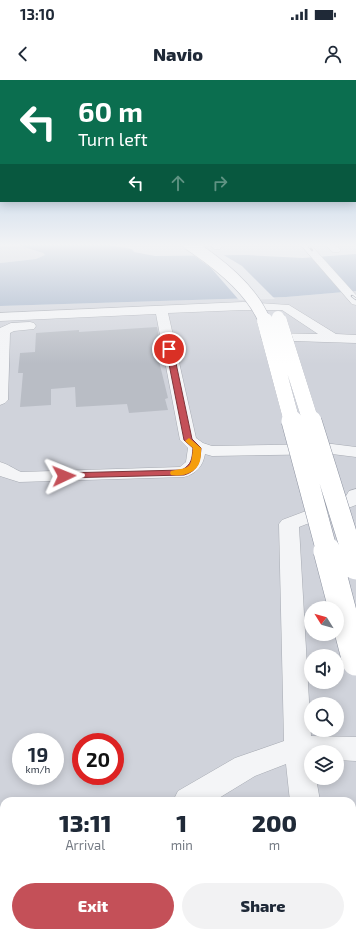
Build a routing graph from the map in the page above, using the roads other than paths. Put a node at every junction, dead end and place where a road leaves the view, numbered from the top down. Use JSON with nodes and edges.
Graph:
{"nodes":[{"id":1,"x":240,"y":284,"type":"edge"},
{"id":2,"x":252,"y":284,"type":"edge"},
{"id":3,"x":341,"y":284,"type":"edge"},
{"id":4,"x":354,"y":299,"type":"edge"},
{"id":5,"x":162,"y":314,"type":"junction"},
{"id":6,"x":0,"y":317,"type":"edge"},
{"id":7,"x":262,"y":337,"type":"dead end"},
{"id":8,"x":333,"y":338,"type":"junction"},
{"id":9,"x":356,"y":339,"type":"edge"},
{"id":10,"x":0,"y":400,"type":"edge"},
{"id":11,"x":197,"y":448,"type":"junction"},
{"id":12,"x":356,"y":452,"type":"edge"},
{"id":13,"x":0,"y":467,"type":"edge"},
{"id":14,"x":356,"y":495,"type":"edge"},
{"id":15,"x":356,"y":566,"type":"edge"},
{"id":16,"x":356,"y":662,"type":"edge"},
{"id":17,"x":298,"y":748,"type":"junction"},
{"id":18,"x":356,"y":749,"type":"edge"},
{"id":19,"x":195,"y":797,"type":"edge"},
{"id":20,"x":304,"y":797,"type":"edge"}],
"edges":[{"from":1,"to":16,"type":"highway","bridge":true},
{"from":2,"to":15,"type":"highway","bridge":true},
{"from":3,"to":4,"type":"street"},
{"from":5,"to":6,"type":"street"},
{"from":5,"to":8,"type":"street"},
{"from":5,"to":10,"type":"street"},
{"from":5,"to":11,"type":"street"},
{"from":7,"to":8,"type":"street"},
{"from":8,"to":9,"type":"street"},
{"from":11,"to":12,"type":"street"},
{"from":11,"to":13,"type":"street"},
{"from":14,"to":17,"type":"street"},
{"from":17,"to":18,"type":"street"},
{"from":17,"to":19,"type":"street"},
{"from":17,"to":20,"type":"street"}]}
